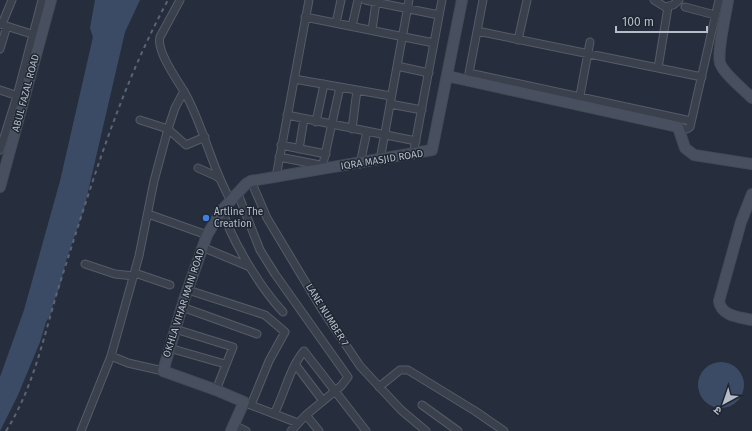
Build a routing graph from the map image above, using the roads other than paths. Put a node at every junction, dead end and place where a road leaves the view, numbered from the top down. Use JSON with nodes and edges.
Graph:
{"nodes":[{"id":1,"x":12,"y":0,"type":"edge"},
{"id":2,"x":42,"y":0,"type":"edge"},
{"id":3,"x":51,"y":0,"type":"edge"},
{"id":4,"x":180,"y":0,"type":"edge"},
{"id":5,"x":309,"y":0,"type":"edge"},
{"id":6,"x":341,"y":0,"type":"edge"},
{"id":7,"x":358,"y":0,"type":"edge"},
{"id":8,"x":365,"y":0,"type":"edge"},
{"id":9,"x":409,"y":0,"type":"edge"},
{"id":10,"x":442,"y":0,"type":"edge"},
{"id":11,"x":462,"y":0,"type":"edge"},
{"id":12,"x":483,"y":0,"type":"edge"},
{"id":13,"x":527,"y":0,"type":"edge"},
{"id":14,"x":654,"y":0,"type":"edge"},
{"id":15,"x":680,"y":0,"type":"edge"},
{"id":16,"x":719,"y":0,"type":"edge"},
{"id":17,"x":728,"y":0,"type":"edge"},
{"id":18,"x":376,"y":2,"type":"junction"},
{"id":19,"x":391,"y":3,"type":"edge"},
{"id":20,"x":668,"y":6,"type":"junction"},
{"id":21,"x":685,"y":7,"type":"dead end"},
{"id":22,"x":408,"y":8,"type":"junction"},
{"id":23,"x":440,"y":15,"type":"junction"},
{"id":24,"x":715,"y":15,"type":"junction"},
{"id":25,"x":305,"y":17,"type":"junction"},
{"id":26,"x":336,"y":23,"type":"junction"},
{"id":27,"x":3,"y":25,"type":"edge"},
{"id":28,"x":352,"y":26,"type":"junction"},
{"id":29,"x":372,"y":30,"type":"junction"},
{"id":30,"x":477,"y":31,"type":"junction"},
{"id":31,"x":37,"y":36,"type":"junction"},
{"id":32,"x":403,"y":37,"type":"junction"},
{"id":33,"x":518,"y":40,"type":"junction"},
{"id":34,"x":590,"y":42,"type":"dead end"},
{"id":35,"x":434,"y":43,"type":"junction"},
{"id":36,"x":0,"y":49,"type":"edge"},
{"id":37,"x":588,"y":54,"type":"junction"},
{"id":38,"x":397,"y":66,"type":"junction"},
{"id":39,"x":658,"y":68,"type":"junction"},
{"id":40,"x":429,"y":73,"type":"junction"},
{"id":41,"x":447,"y":76,"type":"junction"},
{"id":42,"x":702,"y":76,"type":"junction"},
{"id":43,"x":294,"y":79,"type":"junction"},
{"id":44,"x":324,"y":84,"type":"junction"},
{"id":45,"x":340,"y":87,"type":"junction"},
{"id":46,"x":0,"y":90,"type":"edge"},
{"id":47,"x":357,"y":90,"type":"junction"},
{"id":48,"x":184,"y":92,"type":"junction"},
{"id":49,"x":391,"y":96,"type":"junction"},
{"id":50,"x":21,"y":97,"type":"junction"},
{"id":51,"x":752,"y":98,"type":"edge"},
{"id":52,"x":579,"y":100,"type":"junction"},
{"id":53,"x":390,"y":104,"type":"junction"},
{"id":54,"x":422,"y":110,"type":"junction"},
{"id":55,"x":287,"y":115,"type":"junction"},
{"id":56,"x":304,"y":119,"type":"junction"},
{"id":57,"x":140,"y":120,"type":"dead end"},
{"id":58,"x":691,"y":120,"type":"junction"},
{"id":59,"x":316,"y":122,"type":"junction"},
{"id":60,"x":332,"y":125,"type":"junction"},
{"id":61,"x":678,"y":127,"type":"junction"},
{"id":62,"x":352,"y":128,"type":"junction"},
{"id":63,"x":168,"y":129,"type":"junction"},
{"id":64,"x":367,"y":131,"type":"junction"},
{"id":65,"x":384,"y":134,"type":"junction"},
{"id":66,"x":205,"y":137,"type":"junction"},
{"id":67,"x":416,"y":141,"type":"junction"},
{"id":68,"x":4,"y":145,"type":"edge"},
{"id":69,"x":281,"y":145,"type":"junction"},
{"id":70,"x":299,"y":149,"type":"junction"},
{"id":71,"x":326,"y":154,"type":"junction"},
{"id":72,"x":413,"y":155,"type":"junction"},
{"id":73,"x":279,"y":157,"type":"junction"},
{"id":74,"x":380,"y":160,"type":"junction"},
{"id":75,"x":360,"y":164,"type":"junction"},
{"id":76,"x":752,"y":164,"type":"edge"},
{"id":77,"x":198,"y":168,"type":"dead end"},
{"id":78,"x":276,"y":177,"type":"junction"},
{"id":79,"x":220,"y":180,"type":"junction"},
{"id":80,"x":251,"y":182,"type":"junction"},
{"id":81,"x":0,"y":187,"type":"edge"},
{"id":82,"x":752,"y":194,"type":"edge"},
{"id":83,"x":235,"y":197,"type":"junction"},
{"id":84,"x":222,"y":210,"type":"junction"},
{"id":85,"x":148,"y":214,"type":"junction"},
{"id":86,"x":207,"y":235,"type":"junction"},
{"id":87,"x":202,"y":247,"type":"junction"},
{"id":88,"x":85,"y":264,"type":"dead end"},
{"id":89,"x":250,"y":266,"type":"junction"},
{"id":90,"x":134,"y":275,"type":"junction"},
{"id":91,"x":170,"y":284,"type":"dead end"},
{"id":92,"x":188,"y":290,"type":"junction"},
{"id":93,"x":182,"y":307,"type":"junction"},
{"id":94,"x":283,"y":312,"type":"dead end"},
{"id":95,"x":752,"y":320,"type":"edge"},
{"id":96,"x":175,"y":329,"type":"junction"},
{"id":97,"x":258,"y":334,"type":"dead end"},
{"id":98,"x":169,"y":348,"type":"junction"},
{"id":99,"x":111,"y":356,"type":"junction"},
{"id":100,"x":226,"y":364,"type":"junction"},
{"id":101,"x":295,"y":364,"type":"junction"},
{"id":102,"x":163,"y":371,"type":"junction"},
{"id":103,"x":379,"y":387,"type":"junction"},
{"id":104,"x":216,"y":390,"type":"junction"},
{"id":105,"x":335,"y":392,"type":"junction"},
{"id":106,"x":322,"y":401,"type":"junction"},
{"id":107,"x":248,"y":404,"type":"junction"},
{"id":108,"x":422,"y":405,"type":"dead end"},
{"id":109,"x":274,"y":414,"type":"junction"},
{"id":110,"x":306,"y":414,"type":"junction"},
{"id":111,"x":298,"y":423,"type":"junction"},
{"id":112,"x":233,"y":428,"type":"edge"},
{"id":113,"x":502,"y":430,"type":"edge"},
{"id":114,"x":81,"y":431,"type":"edge"},
{"id":115,"x":246,"y":431,"type":"edge"},
{"id":116,"x":291,"y":431,"type":"edge"},
{"id":117,"x":319,"y":431,"type":"edge"},
{"id":118,"x":366,"y":431,"type":"edge"},
{"id":119,"x":426,"y":431,"type":"edge"},
{"id":120,"x":458,"y":431,"type":"edge"}],
"edges":[{"from":1,"to":27,"type":"street"},
{"from":2,"to":31,"type":"street"},
{"from":3,"to":31,"type":"street","name":"ABUL FAZAL ROAD"},
{"from":4,"to":48,"type":"street"},
{"from":5,"to":25,"type":"street"},
{"from":6,"to":26,"type":"street"},
{"from":7,"to":28,"type":"street"},
{"from":8,"to":18,"type":"street"},
{"from":9,"to":22,"type":"street"},
{"from":10,"to":23,"type":"street"},
{"from":11,"to":41,"type":"street","name":"IQRA MASJID ROAD"},
{"from":12,"to":30,"type":"street"},
{"from":13,"to":33,"type":"street"},
{"from":14,"to":20,"type":"street"},
{"from":15,"to":20,"type":"street"},
{"from":16,"to":24,"type":"street"},
{"from":17,"to":51,"type":"street"},
{"from":18,"to":19,"type":"street"},
{"from":18,"to":29,"type":"street"},
{"from":19,"to":22,"type":"street"},
{"from":20,"to":39,"type":"street"},
{"from":21,"to":24,"type":"street"},
{"from":22,"to":23,"type":"street"},
{"from":22,"to":32,"type":"street"},
{"from":23,"to":35,"type":"street"},
{"from":24,"to":42,"type":"street"},
{"from":25,"to":26,"type":"street"},
{"from":25,"to":43,"type":"street"},
{"from":26,"to":28,"type":"street"},
{"from":27,"to":31,"type":"street"},
{"from":27,"to":36,"type":"street"},
{"from":28,"to":29,"type":"street"},
{"from":29,"to":32,"type":"street"},
{"from":30,"to":33,"type":"street"},
{"from":30,"to":52,"type":"street"},
{"from":31,"to":50,"type":"street","name":"ABUL FAZAL ROAD"},
{"from":32,"to":35,"type":"street"},
{"from":32,"to":38,"type":"street"},
{"from":33,"to":37,"type":"street"},
{"from":34,"to":37,"type":"street"},
{"from":35,"to":40,"type":"street"},
{"from":37,"to":39,"type":"street"},
{"from":37,"to":52,"type":"street"},
{"from":38,"to":40,"type":"street"},
{"from":38,"to":49,"type":"street"},
{"from":39,"to":42,"type":"street"},
{"from":40,"to":54,"type":"street"},
{"from":41,"to":52,"type":"street"},
{"from":41,"to":72,"type":"street","name":"IQRA MASJID ROAD"},
{"from":42,"to":58,"type":"street"},
{"from":43,"to":44,"type":"street"},
{"from":43,"to":55,"type":"street"},
{"from":44,"to":45,"type":"street"},
{"from":44,"to":59,"type":"street"},
{"from":45,"to":47,"type":"street"},
{"from":45,"to":60,"type":"street"},
{"from":46,"to":50,"type":"street"},
{"from":47,"to":49,"type":"street"},
{"from":47,"to":62,"type":"street"},
{"from":48,"to":63,"type":"street"},
{"from":48,"to":66,"type":"street"},
{"from":49,"to":53,"type":"street"},
{"from":50,"to":68,"type":"street","name":"ABUL FAZAL ROAD"},
{"from":52,"to":58,"type":"street"},
{"from":52,"to":61,"type":"street"},
{"from":53,"to":54,"type":"street"},
{"from":53,"to":65,"type":"street"},
{"from":54,"to":67,"type":"street"},
{"from":55,"to":56,"type":"street"},
{"from":55,"to":69,"type":"street"},
{"from":56,"to":59,"type":"street"},
{"from":56,"to":70,"type":"street"},
{"from":57,"to":63,"type":"street"},
{"from":58,"to":61,"type":"street"},
{"from":59,"to":60,"type":"street"},
{"from":60,"to":62,"type":"street"},
{"from":60,"to":71,"type":"street"},
{"from":61,"to":76,"type":"street"},
{"from":62,"to":64,"type":"street"},
{"from":63,"to":66,"type":"street"},
{"from":63,"to":85,"type":"street"},
{"from":64,"to":65,"type":"street"},
{"from":64,"to":75,"type":"street"},
{"from":65,"to":67,"type":"street"},
{"from":65,"to":74,"type":"street"},
{"from":66,"to":79,"type":"street"},
{"from":67,"to":72,"type":"street"},
{"from":68,"to":81,"type":"street","name":"ABUL FAZAL ROAD"},
{"from":69,"to":70,"type":"street"},
{"from":69,"to":73,"type":"street"},
{"from":70,"to":71,"type":"street"},
{"from":71,"to":73,"type":"street"},
{"from":72,"to":74,"type":"street","name":"IQRA MASJID ROAD"},
{"from":73,"to":78,"type":"street"},
{"from":74,"to":75,"type":"street","name":"IQRA MASJID ROAD"},
{"from":75,"to":78,"type":"street","name":"IQRA MASJID ROAD"},
{"from":77,"to":79,"type":"street"},
{"from":78,"to":80,"type":"street","name":"IQRA MASJID ROAD"},
{"from":79,"to":83,"type":"street"},
{"from":80,"to":83,"type":"street","name":"OKHLA VIHAR MAIN ROAD"},
{"from":80,"to":103,"type":"street","name":"LANE NUMBER 7"},
{"from":82,"to":95,"type":"street"},
{"from":83,"to":84,"type":"street","name":"OKHLA VIHAR MAIN ROAD"},
{"from":83,"to":105,"type":"street"},
{"from":84,"to":86,"type":"street","name":"OKHLA VIHAR MAIN ROAD"},
{"from":84,"to":89,"type":"street"},
{"from":85,"to":86,"type":"street"},
{"from":85,"to":90,"type":"street"},
{"from":86,"to":87,"type":"street","name":"OKHLA VIHAR MAIN ROAD"},
{"from":87,"to":89,"type":"street"},
{"from":87,"to":92,"type":"street","name":"OKHLA VIHAR MAIN ROAD"},
{"from":88,"to":90,"type":"street"},
{"from":89,"to":94,"type":"street"},
{"from":90,"to":91,"type":"street"},
{"from":90,"to":99,"type":"street"},
{"from":92,"to":93,"type":"street","name":"OKHLA VIHAR MAIN ROAD"},
{"from":92,"to":107,"type":"street"},
{"from":93,"to":96,"type":"street","name":"OKHLA VIHAR MAIN ROAD"},
{"from":93,"to":97,"type":"street"},
{"from":96,"to":98,"type":"street","name":"OKHLA VIHAR MAIN ROAD"},
{"from":96,"to":100,"type":"street"},
{"from":98,"to":100,"type":"street"},
{"from":98,"to":102,"type":"street","name":"OKHLA VIHAR MAIN ROAD"},
{"from":99,"to":102,"type":"street"},
{"from":99,"to":114,"type":"street"},
{"from":100,"to":104,"type":"street"},
{"from":101,"to":105,"type":"street"},
{"from":101,"to":106,"type":"street"},
{"from":101,"to":109,"type":"street"},
{"from":102,"to":104,"type":"street","name":"OKHLA VIHAR MAIN ROAD"},
{"from":103,"to":113,"type":"street"},
{"from":103,"to":119,"type":"street","name":"LANE NUMBER 7"},
{"from":104,"to":107,"type":"street","name":"OKHLA VIHAR MAIN ROAD"},
{"from":105,"to":106,"type":"street"},
{"from":105,"to":118,"type":"street"},
{"from":106,"to":110,"type":"street"},
{"from":107,"to":109,"type":"street"},
{"from":107,"to":112,"type":"street"},
{"from":108,"to":120,"type":"street"},
{"from":109,"to":111,"type":"street"},
{"from":110,"to":111,"type":"street"},
{"from":110,"to":117,"type":"street"},
{"from":111,"to":116,"type":"street"},
{"from":112,"to":115,"type":"street"}]}
